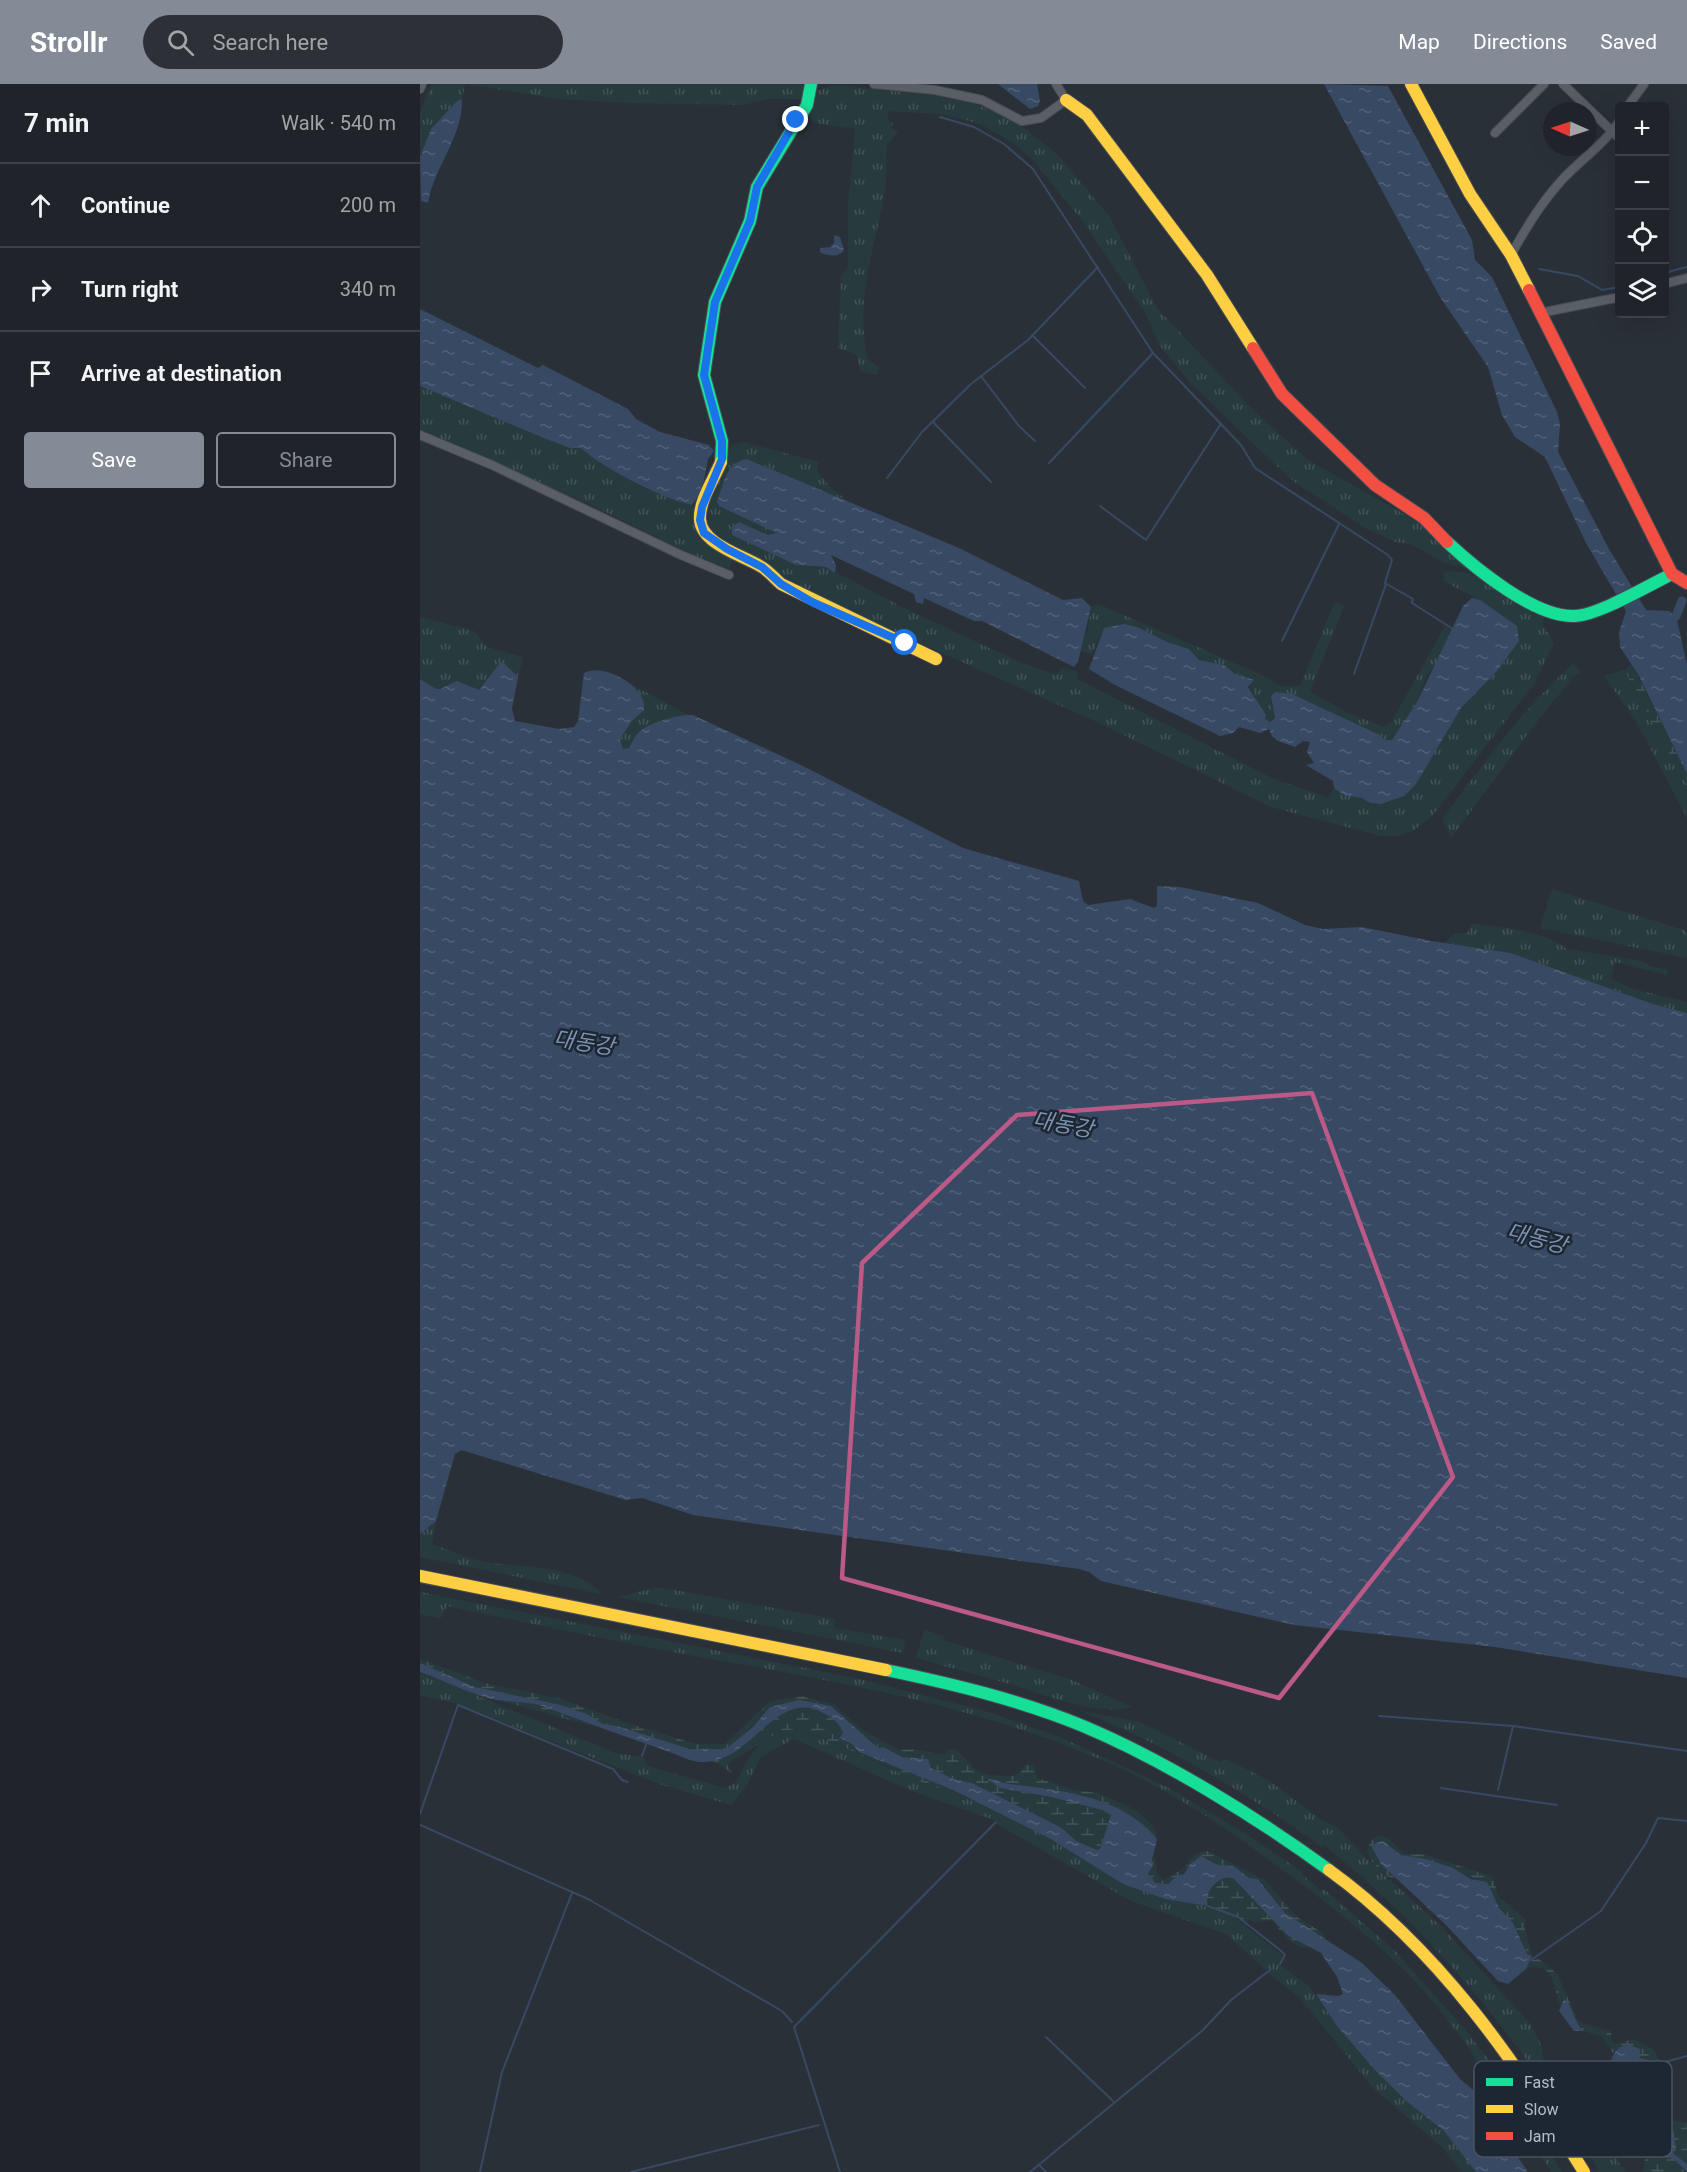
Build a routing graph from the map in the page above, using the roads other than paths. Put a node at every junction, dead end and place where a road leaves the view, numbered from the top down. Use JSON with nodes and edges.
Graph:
{"nodes":[{"id":1,"x":422,"y":84,"type":"edge"},
{"id":2,"x":811,"y":84,"type":"edge"},
{"id":3,"x":874,"y":84,"type":"edge"},
{"id":4,"x":1056,"y":84,"type":"edge"},
{"id":5,"x":1411,"y":84,"type":"edge"},
{"id":6,"x":1544,"y":84,"type":"edge"},
{"id":7,"x":1563,"y":84,"type":"edge"},
{"id":8,"x":1644,"y":84,"type":"edge"},
{"id":9,"x":420,"y":89,"type":"edge"},
{"id":10,"x":1066,"y":100,"type":"junction"},
{"id":11,"x":1631,"y":102,"type":"edge"},
{"id":12,"x":1615,"y":128,"type":"edge"},
{"id":13,"x":1612,"y":132,"type":"junction"},
{"id":14,"x":1495,"y":133,"type":"dead end"},
{"id":15,"x":1615,"y":135,"type":"edge"},
{"id":16,"x":1511,"y":255,"type":"junction"},
{"id":17,"x":1687,"y":278,"type":"edge"},
{"id":18,"x":1669,"y":283,"type":"edge"},
{"id":19,"x":1615,"y":298,"type":"edge"},
{"id":20,"x":1540,"y":313,"type":"junction"},
{"id":21,"x":420,"y":435,"type":"edge"},
{"id":22,"x":1672,"y":574,"type":"junction"},
{"id":23,"x":729,"y":575,"type":"dead end"},
{"id":24,"x":1687,"y":583,"type":"edge"},
{"id":25,"x":936,"y":658,"type":"dead end"},
{"id":26,"x":420,"y":1576,"type":"edge"},
{"id":27,"x":1512,"y":2061,"type":"edge"},
{"id":28,"x":1575,"y":2157,"type":"edge"},
{"id":29,"x":1584,"y":2172,"type":"edge"}],
"edges":[{"from":1,"to":9,"type":"street"},
{"from":2,"to":25,"type":"main road"},
{"from":3,"to":10,"type":"street"},
{"from":4,"to":10,"type":"street"},
{"from":5,"to":16,"type":"main road"},
{"from":6,"to":14,"type":"street"},
{"from":7,"to":13,"type":"street"},
{"from":8,"to":11,"type":"street"},
{"from":10,"to":22,"type":"main road"},
{"from":12,"to":13,"type":"street"},
{"from":13,"to":15,"type":"street"},
{"from":13,"to":16,"type":"street"},
{"from":16,"to":20,"type":"main road"},
{"from":17,"to":18,"type":"street"},
{"from":19,"to":20,"type":"street"},
{"from":20,"to":22,"type":"main road"},
{"from":21,"to":23,"type":"street"},
{"from":22,"to":24,"type":"main road"},
{"from":26,"to":27,"type":"main road"},
{"from":28,"to":29,"type":"main road"}]}
